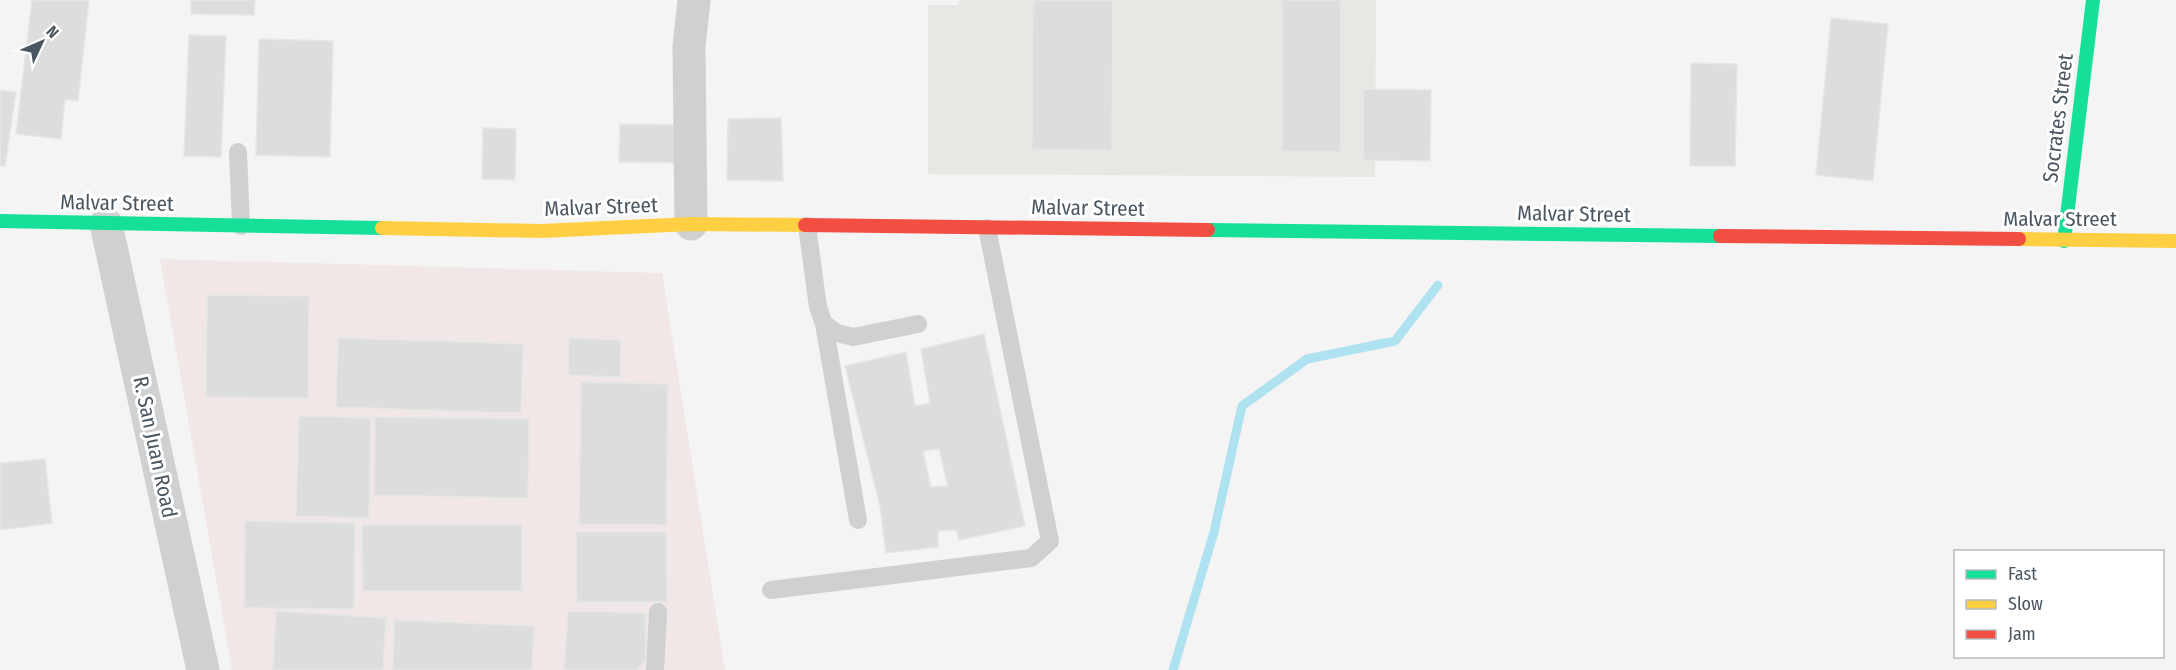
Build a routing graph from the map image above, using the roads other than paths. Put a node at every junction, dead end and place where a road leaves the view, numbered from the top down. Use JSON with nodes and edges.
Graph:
{"nodes":[{"id":1,"x":694,"y":0,"type":"edge"},
{"id":2,"x":2094,"y":0,"type":"edge"},
{"id":3,"x":238,"y":152,"type":"dead end"},
{"id":4,"x":0,"y":221,"type":"edge"},
{"id":5,"x":106,"y":224,"type":"junction"},
{"id":6,"x":691,"y":224,"type":"junction"},
{"id":7,"x":241,"y":226,"type":"junction"},
{"id":8,"x":807,"y":226,"type":"junction"},
{"id":9,"x":987,"y":228,"type":"junction"},
{"id":10,"x":2064,"y":241,"type":"junction"},
{"id":11,"x":2176,"y":241,"type":"edge"},
{"id":12,"x":824,"y":324,"type":"junction"},
{"id":13,"x":918,"y":324,"type":"dead end"},
{"id":14,"x":858,"y":520,"type":"dead end"},
{"id":15,"x":771,"y":590,"type":"dead end"},
{"id":16,"x":658,"y":612,"type":"dead end"},
{"id":17,"x":203,"y":670,"type":"edge"},
{"id":18,"x":654,"y":670,"type":"edge"}],
"edges":[{"from":1,"to":6,"type":"street"},
{"from":2,"to":10,"type":"main road","name":"Socrates Street"},
{"from":3,"to":7,"type":"lane"},
{"from":4,"to":5,"type":"main road","name":"Malvar Street"},
{"from":5,"to":7,"type":"main road","name":"Malvar Street"},
{"from":5,"to":17,"type":"street","name":"R. San Juan Road"},
{"from":6,"to":7,"type":"main road","name":"Malvar Street"},
{"from":6,"to":8,"type":"main road","name":"Malvar Street"},
{"from":8,"to":9,"type":"main road","name":"Malvar Street"},
{"from":8,"to":12,"type":"lane"},
{"from":9,"to":10,"type":"main road","name":"Malvar Street"},
{"from":9,"to":15,"type":"lane"},
{"from":10,"to":11,"type":"main road","name":"Malvar Street"},
{"from":12,"to":13,"type":"lane"},
{"from":12,"to":14,"type":"lane"},
{"from":16,"to":18,"type":"lane"}]}
